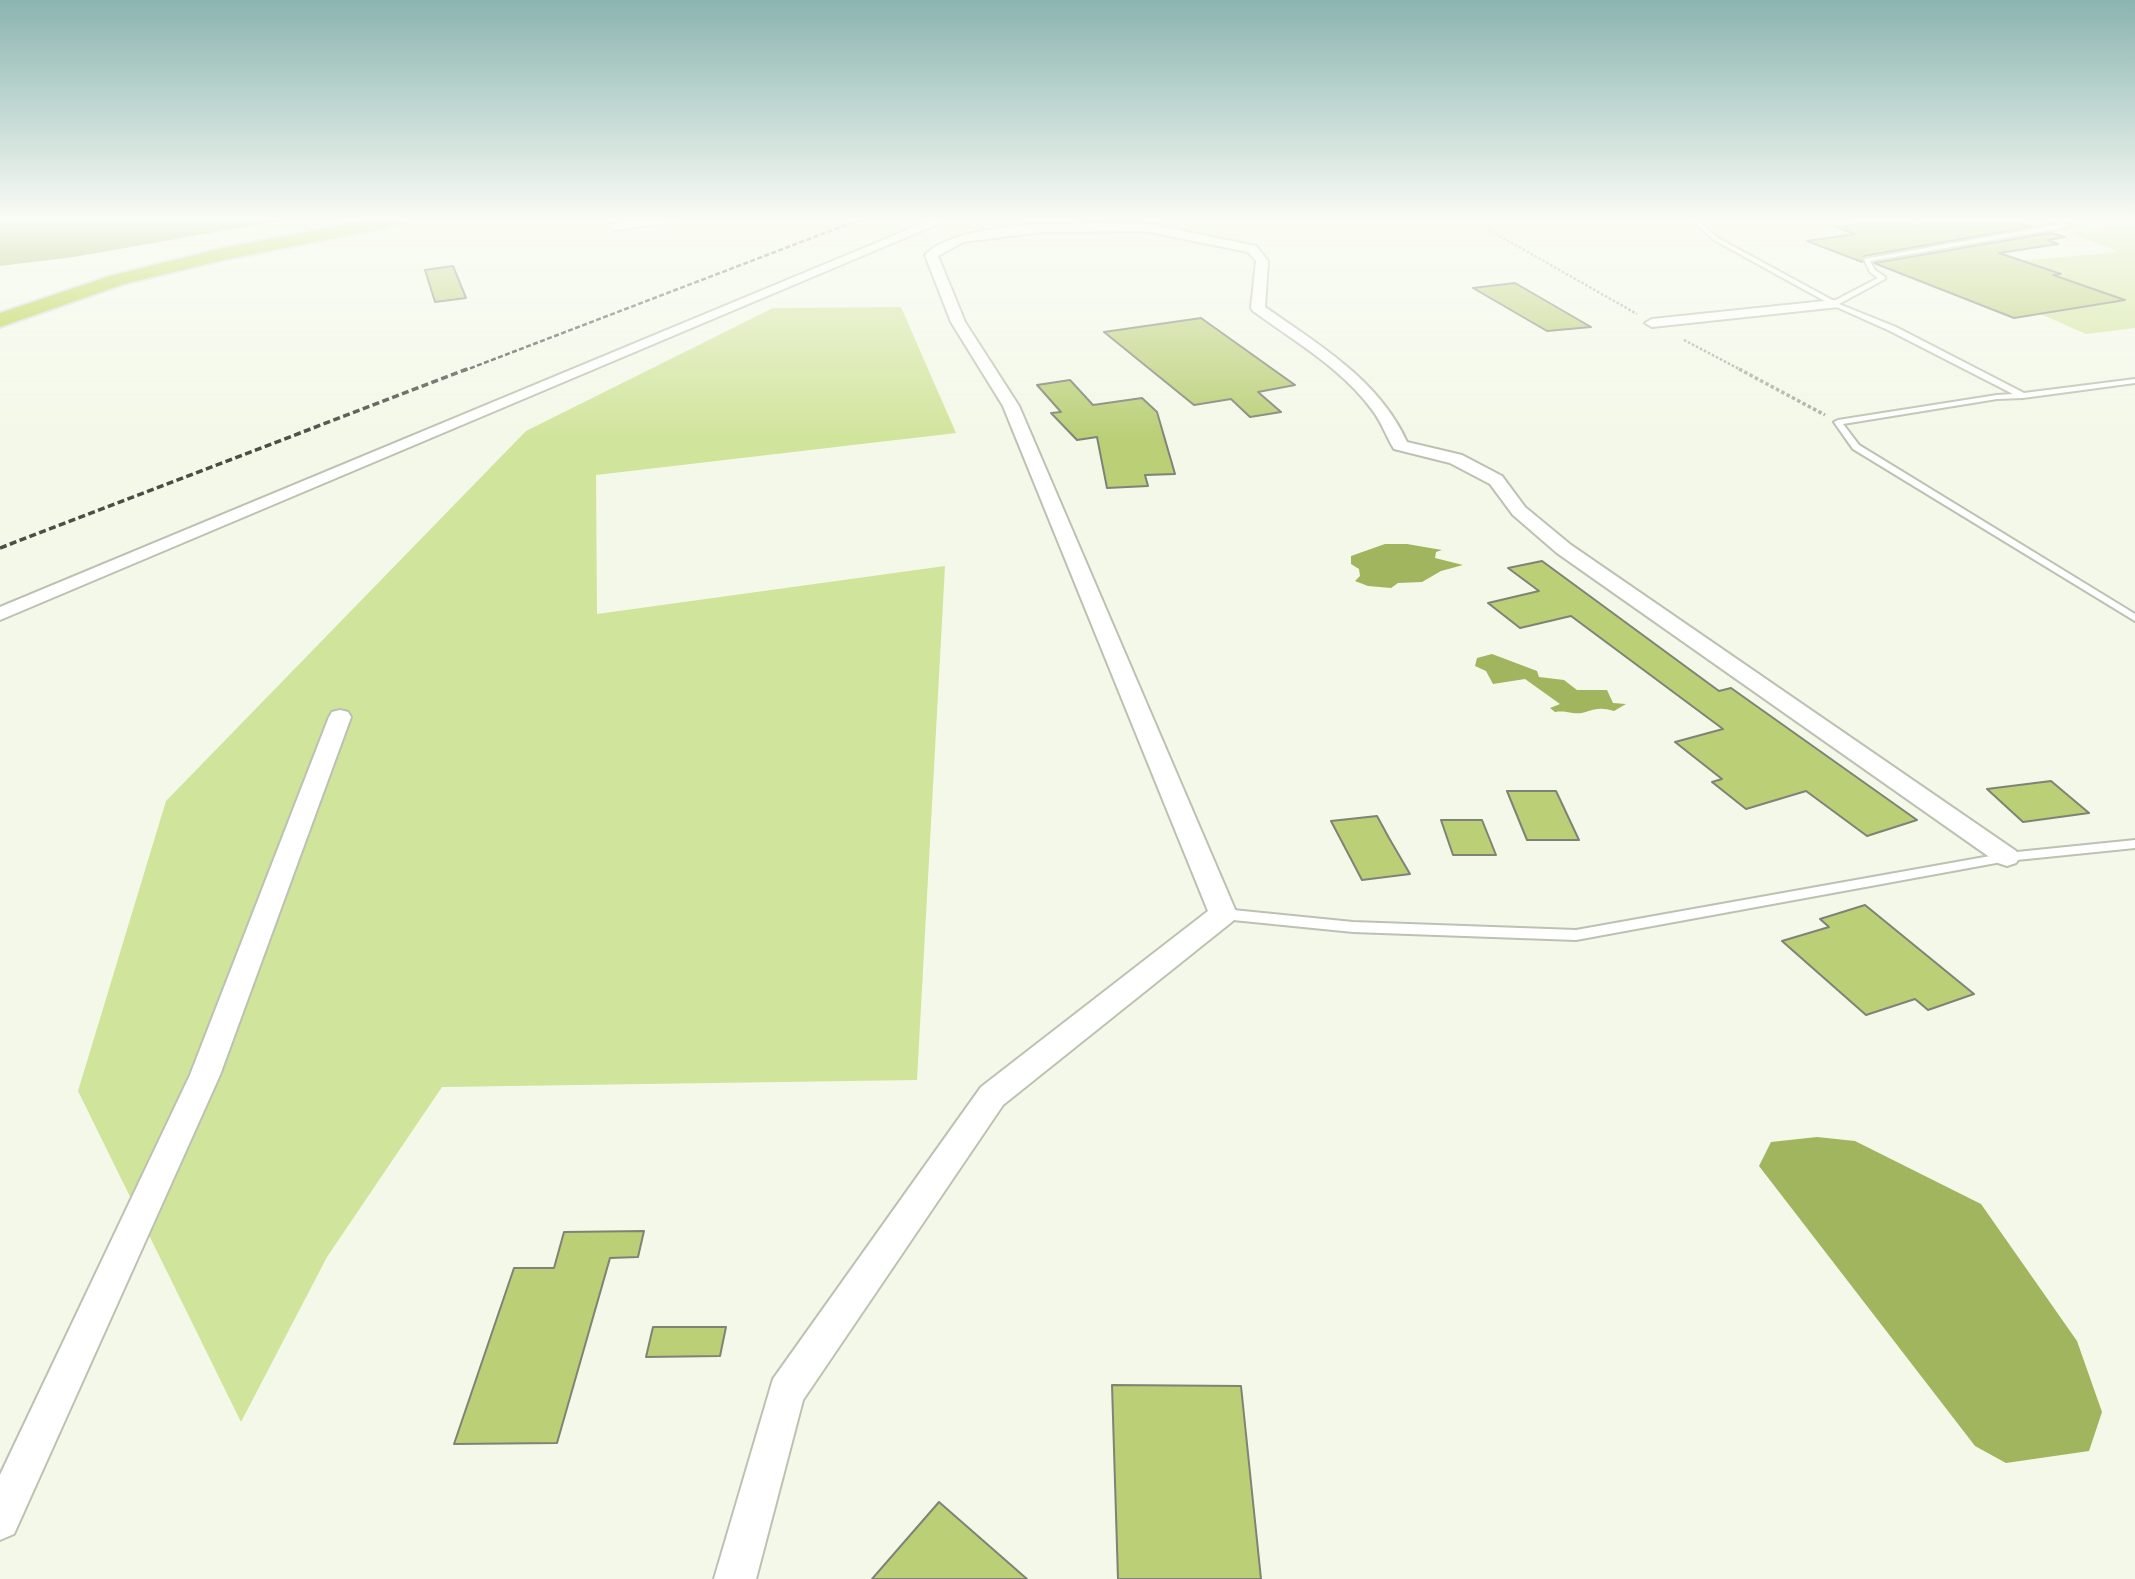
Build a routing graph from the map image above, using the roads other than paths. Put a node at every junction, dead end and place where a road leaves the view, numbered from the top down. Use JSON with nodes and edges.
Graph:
{"nodes":[{"id":1,"x":83,"y":292,"type":"edge"},
{"id":2,"x":770,"y":292,"type":"edge"},
{"id":3,"x":946,"y":292,"type":"edge"},
{"id":4,"x":1259,"y":292,"type":"edge"},
{"id":5,"x":1812,"y":292,"type":"edge"},
{"id":6,"x":1857,"y":292,"type":"edge"},
{"id":7,"x":1834,"y":304,"type":"junction"},
{"id":8,"x":0,"y":320,"type":"edge"},
{"id":9,"x":1652,"y":323,"type":"dead end"},
{"id":10,"x":2135,"y":381,"type":"edge"},
{"id":11,"x":2022,"y":396,"type":"junction"},
{"id":12,"x":0,"y":614,"type":"edge"},
{"id":13,"x":2135,"y":618,"type":"edge"},
{"id":14,"x":340,"y":717,"type":"dead end"},
{"id":15,"x":2135,"y":844,"type":"edge"},
{"id":16,"x":2007,"y":857,"type":"junction"},
{"id":17,"x":1223,"y":914,"type":"junction"},
{"id":18,"x":0,"y":1520,"type":"edge"},
{"id":19,"x":735,"y":1579,"type":"edge"}],
"edges":[{"from":1,"to":8,"type":"highway"},
{"from":2,"to":12,"type":"street"},
{"from":3,"to":17,"type":"street"},
{"from":4,"to":16,"type":"street"},
{"from":5,"to":7,"type":"lane"},
{"from":6,"to":7,"type":"lane"},
{"from":7,"to":9,"type":"street"},
{"from":7,"to":11,"type":"lane"},
{"from":10,"to":11,"type":"lane"},
{"from":11,"to":13,"type":"lane"},
{"from":14,"to":18,"type":"street"},
{"from":15,"to":16,"type":"lane"},
{"from":16,"to":17,"type":"lane"},
{"from":17,"to":19,"type":"street"}]}
